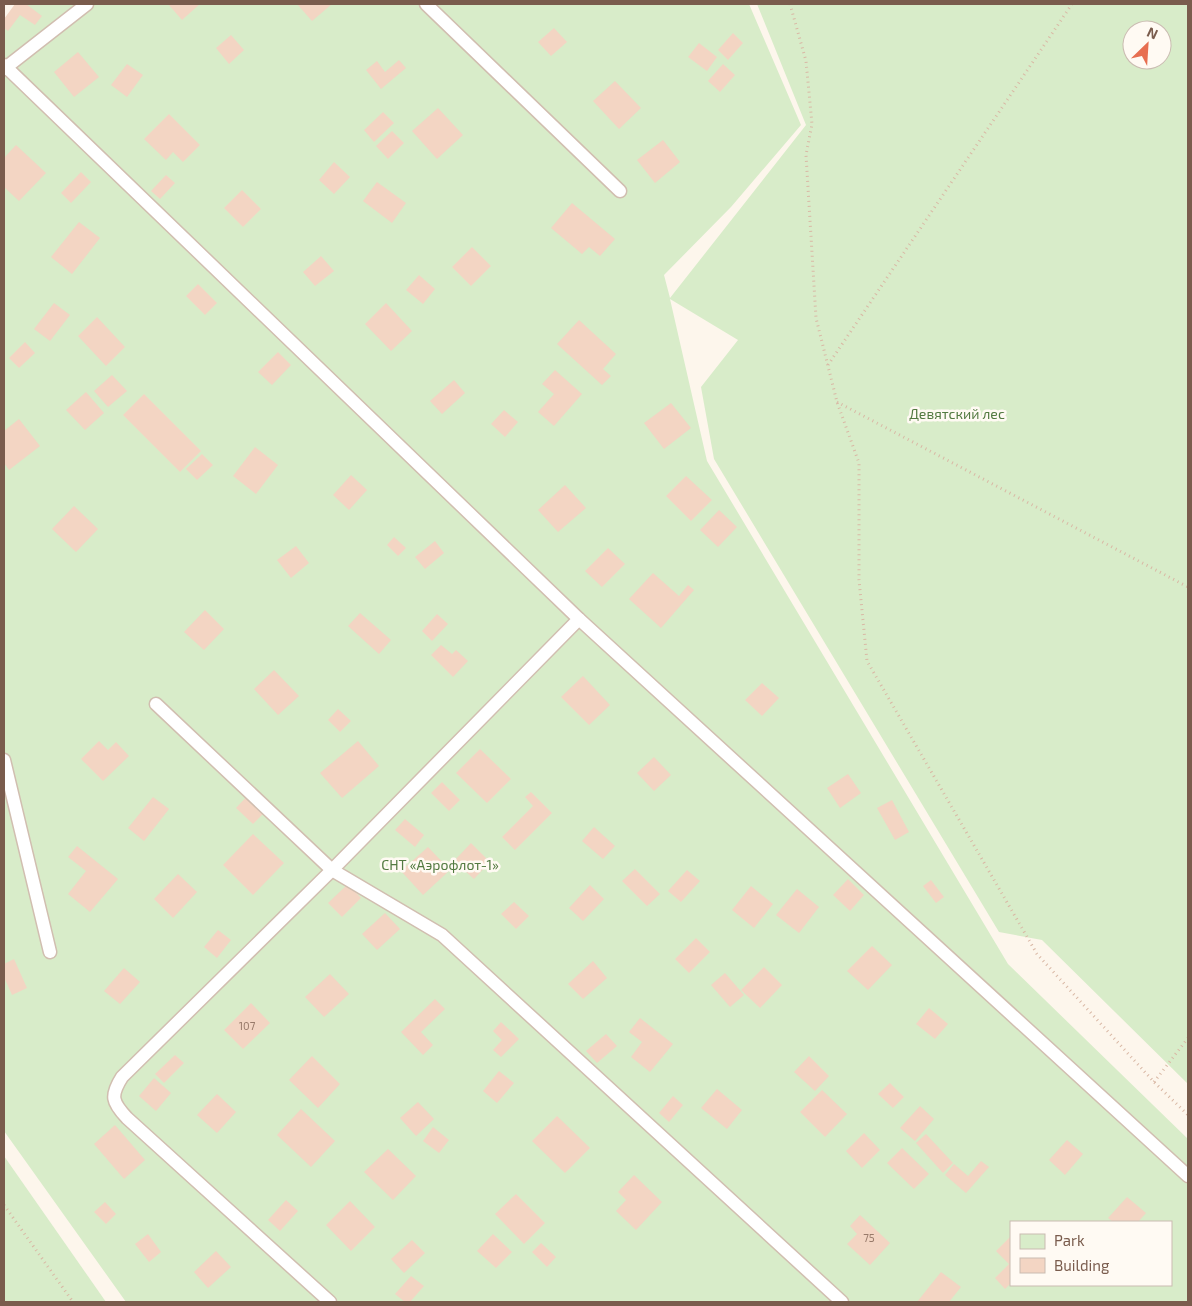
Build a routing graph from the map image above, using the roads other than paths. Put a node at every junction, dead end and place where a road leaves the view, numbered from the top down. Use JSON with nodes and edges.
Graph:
{"nodes":[{"id":1,"x":87,"y":4,"type":"edge"},
{"id":2,"x":426,"y":4,"type":"edge"},
{"id":3,"x":5,"y":67,"type":"edge"},
{"id":4,"x":620,"y":191,"type":"dead end"},
{"id":5,"x":579,"y":619,"type":"junction"},
{"id":6,"x":156,"y":704,"type":"dead end"},
{"id":7,"x":4,"y":760,"type":"edge"},
{"id":8,"x":332,"y":870,"type":"junction"},
{"id":9,"x":50,"y":952,"type":"dead end"},
{"id":10,"x":1188,"y":1176,"type":"edge"},
{"id":11,"x":330,"y":1302,"type":"edge"},
{"id":12,"x":842,"y":1302,"type":"edge"}],
"edges":[{"from":1,"to":3,"type":"lane"},
{"from":2,"to":4,"type":"lane"},
{"from":3,"to":5,"type":"lane"},
{"from":5,"to":8,"type":"lane"},
{"from":5,"to":10,"type":"lane"},
{"from":6,"to":8,"type":"lane"},
{"from":7,"to":9,"type":"lane"},
{"from":8,"to":11,"type":"lane"},
{"from":8,"to":12,"type":"lane"}]}
